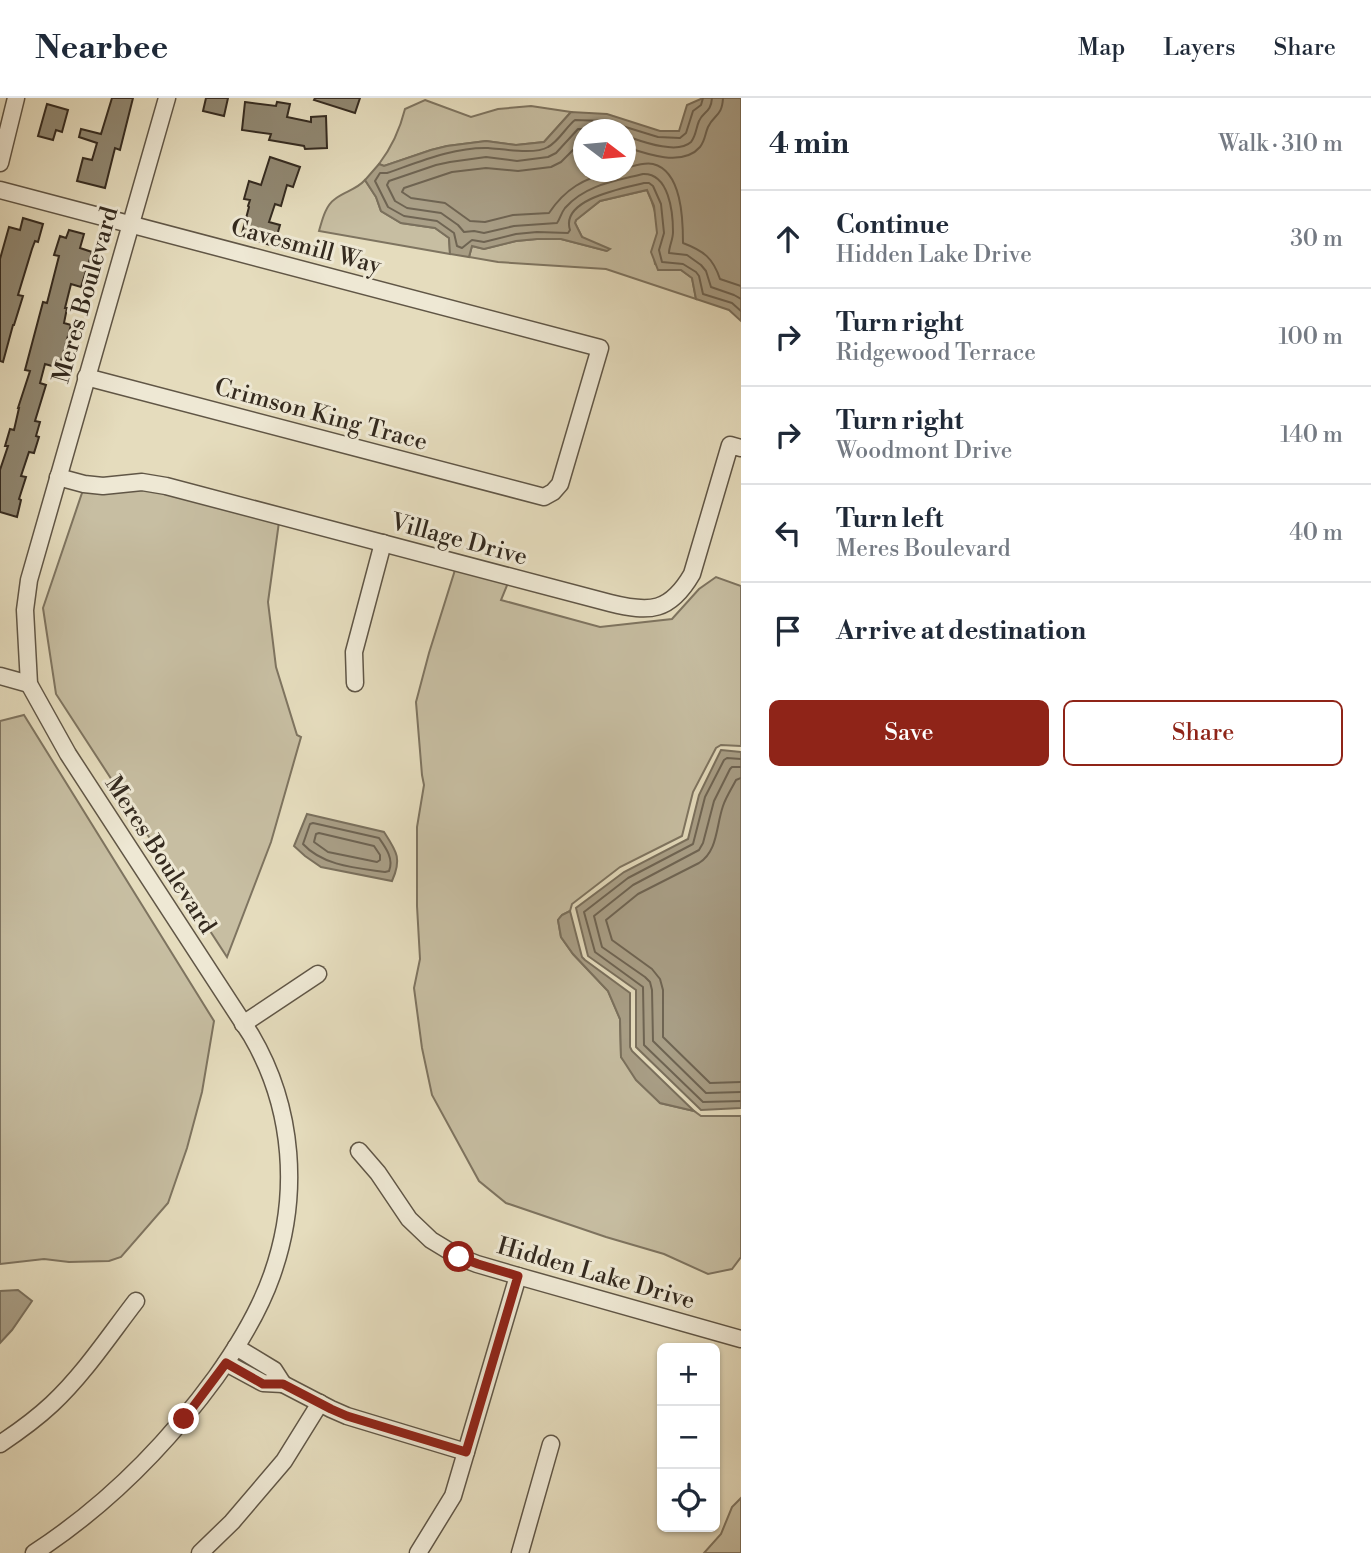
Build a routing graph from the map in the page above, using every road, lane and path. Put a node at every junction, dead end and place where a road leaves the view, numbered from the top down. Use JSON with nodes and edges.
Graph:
{"nodes":[{"id":1,"x":16,"y":98,"type":"edge"},
{"id":2,"x":167,"y":98,"type":"edge"},
{"id":3,"x":0,"y":163,"type":"edge"},
{"id":4,"x":0,"y":190,"type":"edge"},
{"id":5,"x":130,"y":225,"type":"junction"},
{"id":6,"x":86,"y":377,"type":"junction"},
{"id":7,"x":741,"y":448,"type":"edge"},
{"id":8,"x":58,"y":477,"type":"junction"},
{"id":9,"x":544,"y":497,"type":"joint"},
{"id":10,"x":383,"y":543,"type":"junction"},
{"id":11,"x":0,"y":676,"type":"edge"},
{"id":12,"x":355,"y":683,"type":"dead end"},
{"id":13,"x":29,"y":684,"type":"junction"},
{"id":14,"x":318,"y":974,"type":"dead end"},
{"id":15,"x":243,"y":1024,"type":"junction"},
{"id":16,"x":359,"y":1151,"type":"dead end"},
{"id":17,"x":518,"y":1276,"type":"junction"},
{"id":18,"x":136,"y":1301,"type":"dead end"},
{"id":19,"x":741,"y":1339,"type":"edge"},
{"id":20,"x":236,"y":1347,"type":"junction"},
{"id":21,"x":226,"y":1363,"type":"junction"},
{"id":22,"x":283,"y":1384,"type":"junction"},
{"id":23,"x":320,"y":1403,"type":"junction"},
{"id":24,"x":0,"y":1444,"type":"edge"},
{"id":25,"x":551,"y":1444,"type":"dead end"},
{"id":26,"x":466,"y":1452,"type":"junction"},
{"id":27,"x":34,"y":1553,"type":"edge"},
{"id":28,"x":200,"y":1553,"type":"edge"},
{"id":29,"x":418,"y":1553,"type":"edge"},
{"id":30,"x":520,"y":1553,"type":"edge"}],
"edges":[{"from":1,"to":3,"type":"street"},
{"from":2,"to":5,"type":"street","name":"Meres Boulevard"},
{"from":4,"to":5,"type":"street","name":"Cavesmill Way"},
{"from":5,"to":6,"type":"street","name":"Meres Boulevard"},
{"from":5,"to":9,"type":"street","name":"Cavesmill Way"},
{"from":6,"to":8,"type":"street","name":"Meres Boulevard"},
{"from":6,"to":9,"type":"street","name":"Crimson King Trace"},
{"from":7,"to":10,"type":"street","name":"Village Drive"},
{"from":8,"to":10,"type":"street","name":"Village Drive"},
{"from":8,"to":13,"type":"street","name":"Meres Boulevard"},
{"from":10,"to":12,"type":"street"},
{"from":11,"to":13,"type":"street"},
{"from":13,"to":15,"type":"street","name":"Meres Boulevard"},
{"from":14,"to":15,"type":"street"},
{"from":15,"to":20,"type":"street","name":"Meres Boulevard"},
{"from":16,"to":17,"type":"street","name":"Hidden Lake Drive"},
{"from":17,"to":19,"type":"street","name":"Hidden Lake Drive"},
{"from":17,"to":26,"type":"street"},
{"from":18,"to":24,"type":"street"},
{"from":20,"to":21,"type":"street","name":"Meres Boulevard"},
{"from":20,"to":22,"type":"street"},
{"from":21,"to":22,"type":"street"},
{"from":21,"to":27,"type":"street","name":"Meres Boulevard"},
{"from":22,"to":23,"type":"street"},
{"from":23,"to":26,"type":"street"},
{"from":23,"to":28,"type":"street"},
{"from":25,"to":30,"type":"street"},
{"from":26,"to":29,"type":"street"}]}
